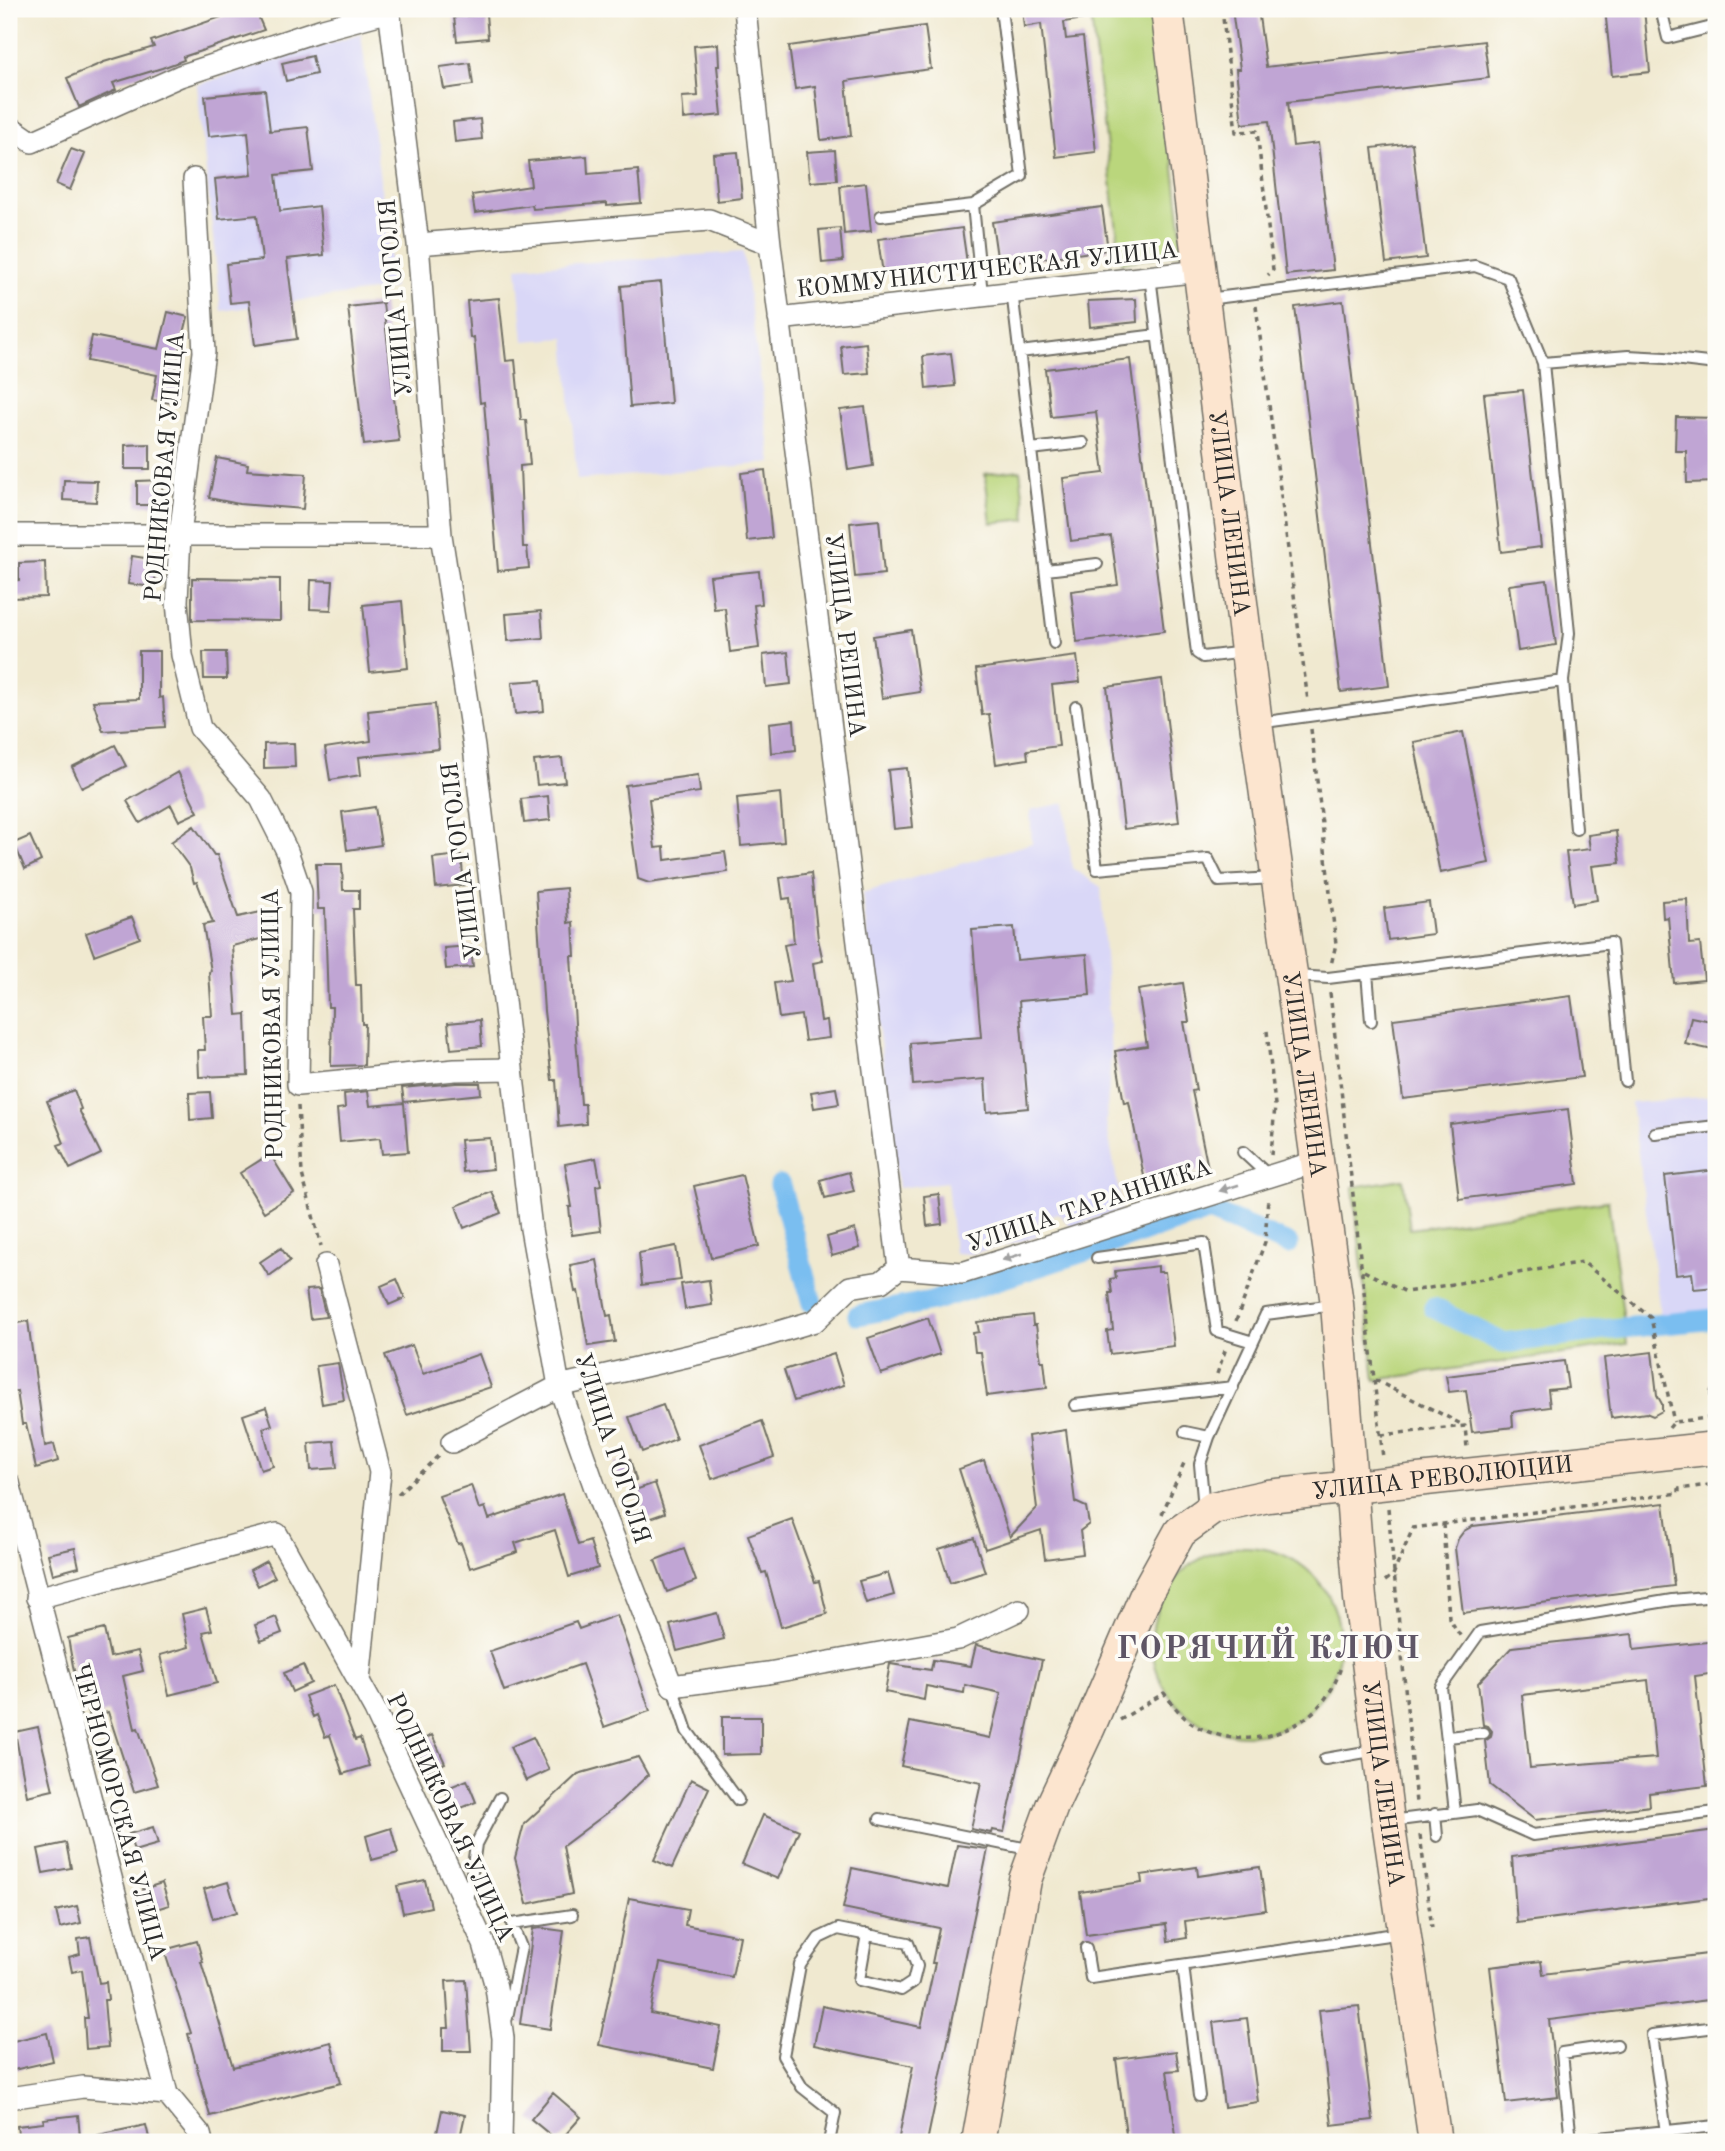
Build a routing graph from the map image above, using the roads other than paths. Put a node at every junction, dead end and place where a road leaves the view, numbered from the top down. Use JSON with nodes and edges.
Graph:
{"nodes":[{"id":1,"x":746,"y":9,"type":"edge"},
{"id":2,"x":1001,"y":9,"type":"edge"},
{"id":3,"x":1167,"y":9,"type":"edge"},
{"id":4,"x":1661,"y":9,"type":"edge"},
{"id":5,"x":389,"y":10,"type":"edge"},
{"id":6,"x":1716,"y":26,"type":"edge"},
{"id":7,"x":9,"y":126,"type":"edge"},
{"id":8,"x":194,"y":179,"type":"dead end"},
{"id":9,"x":972,"y":205,"type":"junction"},
{"id":10,"x":881,"y":216,"type":"dead end"},
{"id":11,"x":418,"y":244,"type":"junction"},
{"id":12,"x":770,"y":244,"type":"junction"},
{"id":13,"x":1150,"y":276,"type":"junction"},
{"id":14,"x":1202,"y":285,"type":"junction"},
{"id":15,"x":1012,"y":291,"type":"junction"},
{"id":16,"x":982,"y":294,"type":"junction"},
{"id":17,"x":779,"y":318,"type":"junction"},
{"id":18,"x":1157,"y":335,"type":"junction"},
{"id":19,"x":1020,"y":352,"type":"junction"},
{"id":20,"x":1543,"y":363,"type":"junction"},
{"id":21,"x":1716,"y":364,"type":"edge"},
{"id":22,"x":1083,"y":443,"type":"dead end"},
{"id":23,"x":1031,"y":449,"type":"junction"},
{"id":24,"x":180,"y":534,"type":"junction"},
{"id":25,"x":9,"y":535,"type":"edge"},
{"id":26,"x":441,"y":535,"type":"junction"},
{"id":27,"x":1097,"y":564,"type":"dead end"},
{"id":28,"x":1046,"y":570,"type":"junction"},
{"id":29,"x":1054,"y":642,"type":"dead end"},
{"id":30,"x":1247,"y":651,"type":"junction"},
{"id":31,"x":1563,"y":681,"type":"junction"},
{"id":32,"x":1076,"y":707,"type":"dead end"},
{"id":33,"x":1256,"y":723,"type":"junction"},
{"id":34,"x":1576,"y":829,"type":"dead end"},
{"id":35,"x":1278,"y":878,"type":"junction"},
{"id":36,"x":1367,"y":973,"type":"junction"},
{"id":37,"x":1292,"y":976,"type":"junction"},
{"id":38,"x":1371,"y":1021,"type":"dead end"},
{"id":39,"x":512,"y":1069,"type":"junction"},
{"id":40,"x":1625,"y":1081,"type":"dead end"},
{"id":41,"x":1716,"y":1126,"type":"edge"},
{"id":42,"x":1655,"y":1133,"type":"dead end"},
{"id":43,"x":1243,"y":1152,"type":"dead end"},
{"id":44,"x":1318,"y":1161,"type":"junction"},
{"id":45,"x":1269,"y":1176,"type":"junction"},
{"id":46,"x":1097,"y":1258,"type":"dead end"},
{"id":47,"x":326,"y":1265,"type":"road end"},
{"id":48,"x":899,"y":1268,"type":"junction"},
{"id":49,"x":1337,"y":1304,"type":"junction"},
{"id":50,"x":1253,"y":1342,"type":"junction"},
{"id":51,"x":559,"y":1386,"type":"junction"},
{"id":52,"x":1233,"y":1387,"type":"junction"},
{"id":53,"x":1075,"y":1405,"type":"dead end"},
{"id":54,"x":1185,"y":1432,"type":"dead end"},
{"id":55,"x":1209,"y":1437,"type":"junction"},
{"id":56,"x":452,"y":1443,"type":"road end"},
{"id":57,"x":1716,"y":1448,"type":"edge"},
{"id":58,"x":9,"y":1483,"type":"edge"},
{"id":59,"x":1350,"y":1487,"type":"junction"},
{"id":60,"x":1192,"y":1523,"type":"junction"},
{"id":61,"x":1716,"y":1596,"type":"edge"},
{"id":62,"x":37,"y":1598,"type":"junction"},
{"id":63,"x":1019,"y":1610,"type":"dead end"},
{"id":64,"x":359,"y":1681,"type":"junction"},
{"id":65,"x":672,"y":1686,"type":"junction"},
{"id":66,"x":1484,"y":1733,"type":"dead end"},
{"id":67,"x":1448,"y":1737,"type":"junction"},
{"id":68,"x":1379,"y":1749,"type":"junction"},
{"id":69,"x":1325,"y":1759,"type":"dead end"},
{"id":70,"x":500,"y":1798,"type":"dead end"},
{"id":71,"x":738,"y":1800,"type":"dead end"},
{"id":72,"x":1455,"y":1812,"type":"junction"},
{"id":73,"x":1716,"y":1812,"type":"edge"},
{"id":74,"x":1435,"y":1814,"type":"junction"},
{"id":75,"x":880,"y":1819,"type":"dead end"},
{"id":76,"x":1403,"y":1819,"type":"junction"},
{"id":77,"x":1437,"y":1836,"type":"dead end"},
{"id":78,"x":1036,"y":1851,"type":"junction"},
{"id":79,"x":467,"y":1908,"type":"junction"},
{"id":80,"x":572,"y":1915,"type":"dead end"},
{"id":81,"x":867,"y":1934,"type":"junction"},
{"id":82,"x":1419,"y":1935,"type":"junction"},
{"id":83,"x":1086,"y":1948,"type":"dead end"},
{"id":84,"x":1183,"y":1965,"type":"junction"},
{"id":85,"x":1716,"y":2027,"type":"edge"},
{"id":86,"x":503,"y":2038,"type":"junction"},
{"id":87,"x":1617,"y":2045,"type":"dead end"},
{"id":88,"x":167,"y":2094,"type":"junction"},
{"id":89,"x":1199,"y":2096,"type":"dead end"},
{"id":90,"x":9,"y":2098,"type":"edge"},
{"id":91,"x":1716,"y":2126,"type":"edge"},
{"id":92,"x":1666,"y":2132,"type":"junction"},
{"id":93,"x":207,"y":2140,"type":"edge"},
{"id":94,"x":1571,"y":2141,"type":"edge"},
{"id":95,"x":501,"y":2142,"type":"edge"},
{"id":96,"x":829,"y":2142,"type":"edge"},
{"id":97,"x":978,"y":2142,"type":"edge"},
{"id":98,"x":1435,"y":2142,"type":"edge"},
{"id":99,"x":1560,"y":2142,"type":"edge"}],
"edges":[{"from":1,"to":12,"type":"street","name":"УЛИЦА РЕПИНА"},
{"from":2,"to":9,"type":"lane"},
{"from":3,"to":14,"type":"street","name":"УЛИЦА ЛЕНИНА"},
{"from":4,"to":6,"type":"lane"},
{"from":5,"to":7,"type":"street","name":"УЛИЦА ГОГОЛЯ"},
{"from":5,"to":11,"type":"street","name":"УЛИЦА ГОГОЛЯ"},
{"from":8,"to":24,"type":"street","name":"РОДНИКОВАЯ УЛИЦА"},
{"from":9,"to":10,"type":"lane"},
{"from":9,"to":16,"type":"lane"},
{"from":11,"to":12,"type":"street"},
{"from":11,"to":26,"type":"street","name":"УЛИЦА ГОГОЛЯ"},
{"from":12,"to":17,"type":"street","name":"УЛИЦА РЕПИНА"},
{"from":13,"to":14,"type":"street","name":"КОММУНИСТИЧЕСКАЯ УЛИЦА"},
{"from":13,"to":15,"type":"street","name":"КОММУНИСТИЧЕСКАЯ УЛИЦА"},
{"from":13,"to":18,"type":"lane"},
{"from":14,"to":20,"type":"lane"},
{"from":14,"to":30,"type":"street","name":"УЛИЦА ЛЕНИНА"},
{"from":15,"to":16,"type":"street","name":"КОММУНИСТИЧЕСКАЯ УЛИЦА"},
{"from":15,"to":19,"type":"lane"},
{"from":16,"to":17,"type":"street","name":"КОММУНИСТИЧЕСКАЯ УЛИЦА"},
{"from":17,"to":48,"type":"street","name":"УЛИЦА РЕПИНА"},
{"from":18,"to":19,"type":"lane"},
{"from":18,"to":30,"type":"lane"},
{"from":19,"to":23,"type":"lane"},
{"from":20,"to":21,"type":"lane"},
{"from":20,"to":31,"type":"lane"},
{"from":22,"to":23,"type":"lane"},
{"from":23,"to":28,"type":"lane"},
{"from":24,"to":25,"type":"street"},
{"from":24,"to":26,"type":"street"},
{"from":24,"to":39,"type":"street","name":"РОДНИКОВАЯ УЛИЦА"},
{"from":26,"to":39,"type":"street","name":"УЛИЦА ГОГОЛЯ"},
{"from":27,"to":28,"type":"lane"},
{"from":28,"to":29,"type":"lane"},
{"from":30,"to":33,"type":"street","name":"УЛИЦА ЛЕНИНА"},
{"from":31,"to":33,"type":"lane"},
{"from":31,"to":34,"type":"lane"},
{"from":32,"to":35,"type":"lane"},
{"from":33,"to":35,"type":"street","name":"УЛИЦА ЛЕНИНА"},
{"from":35,"to":37,"type":"street","name":"УЛИЦА ЛЕНИНА"},
{"from":36,"to":37,"type":"lane"},
{"from":36,"to":38,"type":"lane"},
{"from":36,"to":40,"type":"lane"},
{"from":37,"to":44,"type":"street","name":"УЛИЦА ЛЕНИНА"},
{"from":39,"to":51,"type":"street","name":"УЛИЦА ГОГОЛЯ"},
{"from":41,"to":42,"type":"lane"},
{"from":43,"to":45,"type":"lane"},
{"from":44,"to":45,"type":"street","name":"УЛИЦА ТАРАННИКА"},
{"from":44,"to":49,"type":"street","name":"УЛИЦА ЛЕНИНА"},
{"from":45,"to":48,"type":"street","name":"УЛИЦА ТАРАННИКА","one_way":true},
{"from":46,"to":50,"type":"lane"},
{"from":47,"to":64,"type":"street","name":"РОДНИКОВАЯ УЛИЦА"},
{"from":48,"to":51,"type":"street"},
{"from":49,"to":50,"type":"lane"},
{"from":49,"to":59,"type":"street","name":"УЛИЦА ЛЕНИНА"},
{"from":50,"to":52,"type":"lane"},
{"from":51,"to":56,"type":"street"},
{"from":51,"to":65,"type":"street","name":"УЛИЦА ГОГОЛЯ"},
{"from":52,"to":53,"type":"lane"},
{"from":52,"to":55,"type":"lane"},
{"from":54,"to":55,"type":"lane"},
{"from":55,"to":60,"type":"lane"},
{"from":57,"to":59,"type":"street","name":"УЛИЦА РЕВОЛЮЦИИ"},
{"from":58,"to":62,"type":"street","name":"ЧЕРНОМОРСКАЯ УЛИЦА"},
{"from":59,"to":60,"type":"street","name":"УЛИЦА РЕВОЛЮЦИИ"},
{"from":59,"to":68,"type":"street","name":"УЛИЦА ЛЕНИНА"},
{"from":60,"to":78,"type":"street"},
{"from":61,"to":67,"type":"lane"},
{"from":62,"to":64,"type":"street","name":"РОДНИКОВАЯ УЛИЦА"},
{"from":62,"to":88,"type":"street","name":"ЧЕРНОМОРСКАЯ УЛИЦА"},
{"from":63,"to":65,"type":"street"},
{"from":64,"to":79,"type":"street","name":"РОДНИКОВАЯ УЛИЦА"},
{"from":65,"to":71,"type":"lane"},
{"from":66,"to":67,"type":"lane"},
{"from":67,"to":72,"type":"lane"},
{"from":68,"to":69,"type":"lane"},
{"from":68,"to":76,"type":"street","name":"УЛИЦА ЛЕНИНА"},
{"from":70,"to":79,"type":"lane"},
{"from":72,"to":73,"type":"lane"},
{"from":72,"to":74,"type":"lane"},
{"from":74,"to":76,"type":"lane"},
{"from":74,"to":77,"type":"lane"},
{"from":75,"to":78,"type":"lane"},
{"from":76,"to":82,"type":"street","name":"УЛИЦА ЛЕНИНА"},
{"from":78,"to":97,"type":"street"},
{"from":79,"to":86,"type":"street","name":"РОДНИКОВАЯ УЛИЦА"},
{"from":80,"to":86,"type":"lane"},
{"from":81,"to":81,"type":"lane"},
{"from":81,"to":96,"type":"lane"},
{"from":82,"to":84,"type":"lane"},
{"from":82,"to":98,"type":"street","name":"УЛИЦА ЛЕНИНА"},
{"from":83,"to":84,"type":"lane"},
{"from":84,"to":89,"type":"lane"},
{"from":85,"to":92,"type":"lane"},
{"from":86,"to":95,"type":"street","name":"РОДНИКОВАЯ УЛИЦА"},
{"from":87,"to":94,"type":"lane"},
{"from":88,"to":90,"type":"street"},
{"from":88,"to":93,"type":"street","name":"ЧЕРНОМОРСКАЯ УЛИЦА"},
{"from":91,"to":92,"type":"lane"},
{"from":92,"to":94,"type":"lane"},
{"from":94,"to":99,"type":"lane"}]}
